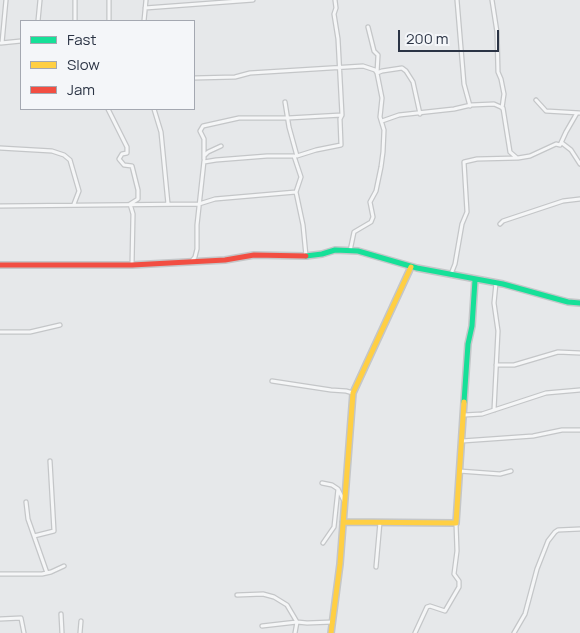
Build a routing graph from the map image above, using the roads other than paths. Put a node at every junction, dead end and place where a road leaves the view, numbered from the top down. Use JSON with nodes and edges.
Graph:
{"nodes":[{"id":1,"x":6,"y":0,"type":"edge"},
{"id":2,"x":40,"y":0,"type":"edge"},
{"id":3,"x":75,"y":0,"type":"edge"},
{"id":4,"x":110,"y":0,"type":"edge"},
{"id":5,"x":146,"y":0,"type":"edge"},
{"id":6,"x":254,"y":0,"type":"edge"},
{"id":7,"x":335,"y":0,"type":"edge"},
{"id":8,"x":457,"y":0,"type":"edge"},
{"id":9,"x":492,"y":0,"type":"edge"},
{"id":10,"x":145,"y":8,"type":"junction"},
{"id":11,"x":38,"y":20,"type":"edge"},
{"id":12,"x":75,"y":20,"type":"edge"},
{"id":13,"x":109,"y":20,"type":"edge"},
{"id":14,"x":144,"y":20,"type":"edge"},
{"id":15,"x":368,"y":27,"type":"dead end"},
{"id":16,"x":20,"y":41,"type":"edge"},
{"id":17,"x":1,"y":43,"type":"edge"},
{"id":18,"x":340,"y":68,"type":"junction"},
{"id":19,"x":377,"y":73,"type":"junction"},
{"id":20,"x":195,"y":78,"type":"edge"},
{"id":21,"x":536,"y":100,"type":"dead end"},
{"id":22,"x":285,"y":102,"type":"dead end"},
{"id":23,"x":470,"y":106,"type":"junction"},
{"id":24,"x":502,"y":108,"type":"junction"},
{"id":25,"x":108,"y":110,"type":"edge"},
{"id":26,"x":154,"y":110,"type":"edge"},
{"id":27,"x":579,"y":113,"type":"edge"},
{"id":28,"x":420,"y":114,"type":"junction"},
{"id":29,"x":342,"y":116,"type":"junction"},
{"id":30,"x":288,"y":118,"type":"junction"},
{"id":31,"x":382,"y":121,"type":"junction"},
{"id":32,"x":562,"y":143,"type":"junction"},
{"id":33,"x":221,"y":146,"type":"dead end"},
{"id":34,"x":0,"y":148,"type":"edge"},
{"id":35,"x":296,"y":156,"type":"junction"},
{"id":36,"x":518,"y":158,"type":"junction"},
{"id":37,"x":204,"y":161,"type":"junction"},
{"id":38,"x":580,"y":164,"type":"edge"},
{"id":39,"x":296,"y":192,"type":"junction"},
{"id":40,"x":580,"y":199,"type":"edge"},
{"id":41,"x":74,"y":204,"type":"junction"},
{"id":42,"x":130,"y":204,"type":"junction"},
{"id":43,"x":168,"y":204,"type":"junction"},
{"id":44,"x":200,"y":204,"type":"junction"},
{"id":45,"x":0,"y":206,"type":"edge"},
{"id":46,"x":500,"y":224,"type":"dead end"},
{"id":47,"x":350,"y":251,"type":"junction"},
{"id":48,"x":306,"y":256,"type":"junction"},
{"id":49,"x":195,"y":260,"type":"junction"},
{"id":50,"x":0,"y":265,"type":"edge"},
{"id":51,"x":132,"y":265,"type":"junction"},
{"id":52,"x":411,"y":267,"type":"junction"},
{"id":53,"x":451,"y":275,"type":"junction"},
{"id":54,"x":475,"y":280,"type":"junction"},
{"id":55,"x":496,"y":283,"type":"junction"},
{"id":56,"x":580,"y":303,"type":"edge"},
{"id":57,"x":60,"y":326,"type":"dead end"},
{"id":58,"x":0,"y":332,"type":"edge"},
{"id":59,"x":580,"y":353,"type":"edge"},
{"id":60,"x":496,"y":365,"type":"junction"},
{"id":61,"x":272,"y":381,"type":"dead end"},
{"id":62,"x":580,"y":390,"type":"edge"},
{"id":63,"x":352,"y":393,"type":"junction"},
{"id":64,"x":494,"y":410,"type":"junction"},
{"id":65,"x":464,"y":414,"type":"junction"},
{"id":66,"x":580,"y":430,"type":"edge"},
{"id":67,"x":462,"y":441,"type":"junction"},
{"id":68,"x":50,"y":461,"type":"dead end"},
{"id":69,"x":460,"y":471,"type":"junction"},
{"id":70,"x":511,"y":471,"type":"dead end"},
{"id":71,"x":322,"y":483,"type":"dead end"},
{"id":72,"x":338,"y":489,"type":"junction"},
{"id":73,"x":26,"y":502,"type":"dead end"},
{"id":74,"x":344,"y":502,"type":"junction"},
{"id":75,"x":343,"y":522,"type":"junction"},
{"id":76,"x":380,"y":522,"type":"junction"},
{"id":77,"x":456,"y":523,"type":"junction"},
{"id":78,"x":580,"y":529,"type":"edge"},
{"id":79,"x":34,"y":536,"type":"junction"},
{"id":80,"x":324,"y":542,"type":"dead end"},
{"id":81,"x":64,"y":566,"type":"dead end"},
{"id":82,"x":376,"y":567,"type":"dead end"},
{"id":83,"x":47,"y":573,"type":"junction"},
{"id":84,"x":0,"y":574,"type":"edge"},
{"id":85,"x":237,"y":595,"type":"dead end"},
{"id":86,"x":61,"y":614,"type":"dead end"},
{"id":87,"x":0,"y":619,"type":"edge"},
{"id":88,"x":81,"y":621,"type":"dead end"},
{"id":89,"x":297,"y":622,"type":"junction"},
{"id":90,"x":333,"y":622,"type":"junction"},
{"id":91,"x":262,"y":626,"type":"dead end"},
{"id":92,"x":24,"y":633,"type":"edge"},
{"id":93,"x":62,"y":633,"type":"edge"},
{"id":94,"x":80,"y":633,"type":"edge"},
{"id":95,"x":295,"y":633,"type":"edge"},
{"id":96,"x":331,"y":633,"type":"edge"},
{"id":97,"x":415,"y":633,"type":"edge"},
{"id":98,"x":514,"y":633,"type":"edge"}],
"edges":[{"from":1,"to":17,"type":"street"},
{"from":2,"to":11,"type":"street"},
{"from":3,"to":12,"type":"street"},
{"from":4,"to":13,"type":"street"},
{"from":5,"to":10,"type":"street"},
{"from":6,"to":10,"type":"street"},
{"from":7,"to":18,"type":"street"},
{"from":8,"to":23,"type":"street"},
{"from":9,"to":24,"type":"street"},
{"from":10,"to":14,"type":"street"},
{"from":15,"to":19,"type":"street"},
{"from":16,"to":17,"type":"street"},
{"from":18,"to":19,"type":"street"},
{"from":18,"to":20,"type":"street"},
{"from":18,"to":29,"type":"street"},
{"from":19,"to":28,"type":"street"},
{"from":19,"to":31,"type":"street"},
{"from":21,"to":27,"type":"street"},
{"from":22,"to":30,"type":"street"},
{"from":23,"to":24,"type":"street"},
{"from":23,"to":28,"type":"street"},
{"from":24,"to":36,"type":"street"},
{"from":25,"to":42,"type":"street"},
{"from":26,"to":43,"type":"street"},
{"from":27,"to":32,"type":"street"},
{"from":28,"to":31,"type":"street"},
{"from":29,"to":30,"type":"street"},
{"from":29,"to":35,"type":"street"},
{"from":30,"to":35,"type":"street"},
{"from":30,"to":37,"type":"street"},
{"from":31,"to":47,"type":"street"},
{"from":32,"to":36,"type":"street"},
{"from":32,"to":38,"type":"street"},
{"from":33,"to":37,"type":"street"},
{"from":34,"to":41,"type":"street"},
{"from":35,"to":37,"type":"street"},
{"from":35,"to":39,"type":"street"},
{"from":36,"to":53,"type":"street"},
{"from":37,"to":44,"type":"street"},
{"from":39,"to":44,"type":"street"},
{"from":39,"to":48,"type":"street"},
{"from":40,"to":46,"type":"street"},
{"from":41,"to":42,"type":"street"},
{"from":41,"to":45,"type":"street"},
{"from":42,"to":43,"type":"street"},
{"from":42,"to":51,"type":"street"},
{"from":43,"to":44,"type":"street"},
{"from":44,"to":49,"type":"street"},
{"from":47,"to":48,"type":"street"},
{"from":47,"to":52,"type":"street"},
{"from":48,"to":49,"type":"street"},
{"from":49,"to":51,"type":"street"},
{"from":50,"to":51,"type":"street"},
{"from":52,"to":53,"type":"street"},
{"from":52,"to":63,"type":"street"},
{"from":53,"to":54,"type":"street"},
{"from":54,"to":55,"type":"street"},
{"from":54,"to":65,"type":"street"},
{"from":55,"to":56,"type":"street"},
{"from":55,"to":60,"type":"street"},
{"from":57,"to":58,"type":"street"},
{"from":59,"to":60,"type":"street"},
{"from":60,"to":64,"type":"street"},
{"from":61,"to":63,"type":"street"},
{"from":62,"to":64,"type":"street"},
{"from":63,"to":74,"type":"street"},
{"from":64,"to":65,"type":"street"},
{"from":65,"to":67,"type":"street"},
{"from":66,"to":67,"type":"street"},
{"from":67,"to":69,"type":"street"},
{"from":68,"to":79,"type":"street"},
{"from":69,"to":70,"type":"street"},
{"from":69,"to":77,"type":"street"},
{"from":71,"to":72,"type":"street"},
{"from":72,"to":74,"type":"street"},
{"from":72,"to":80,"type":"street"},
{"from":73,"to":79,"type":"street"},
{"from":74,"to":75,"type":"street"},
{"from":75,"to":76,"type":"street"},
{"from":75,"to":90,"type":"street"},
{"from":76,"to":77,"type":"street"},
{"from":76,"to":82,"type":"street"},
{"from":77,"to":97,"type":"street"},
{"from":78,"to":98,"type":"street"},
{"from":79,"to":83,"type":"street"},
{"from":81,"to":83,"type":"street"},
{"from":83,"to":84,"type":"street"},
{"from":85,"to":89,"type":"street"},
{"from":86,"to":93,"type":"street"},
{"from":87,"to":92,"type":"street"},
{"from":88,"to":94,"type":"street"},
{"from":89,"to":90,"type":"street"},
{"from":89,"to":91,"type":"street"},
{"from":89,"to":95,"type":"street"},
{"from":90,"to":96,"type":"street"}]}
